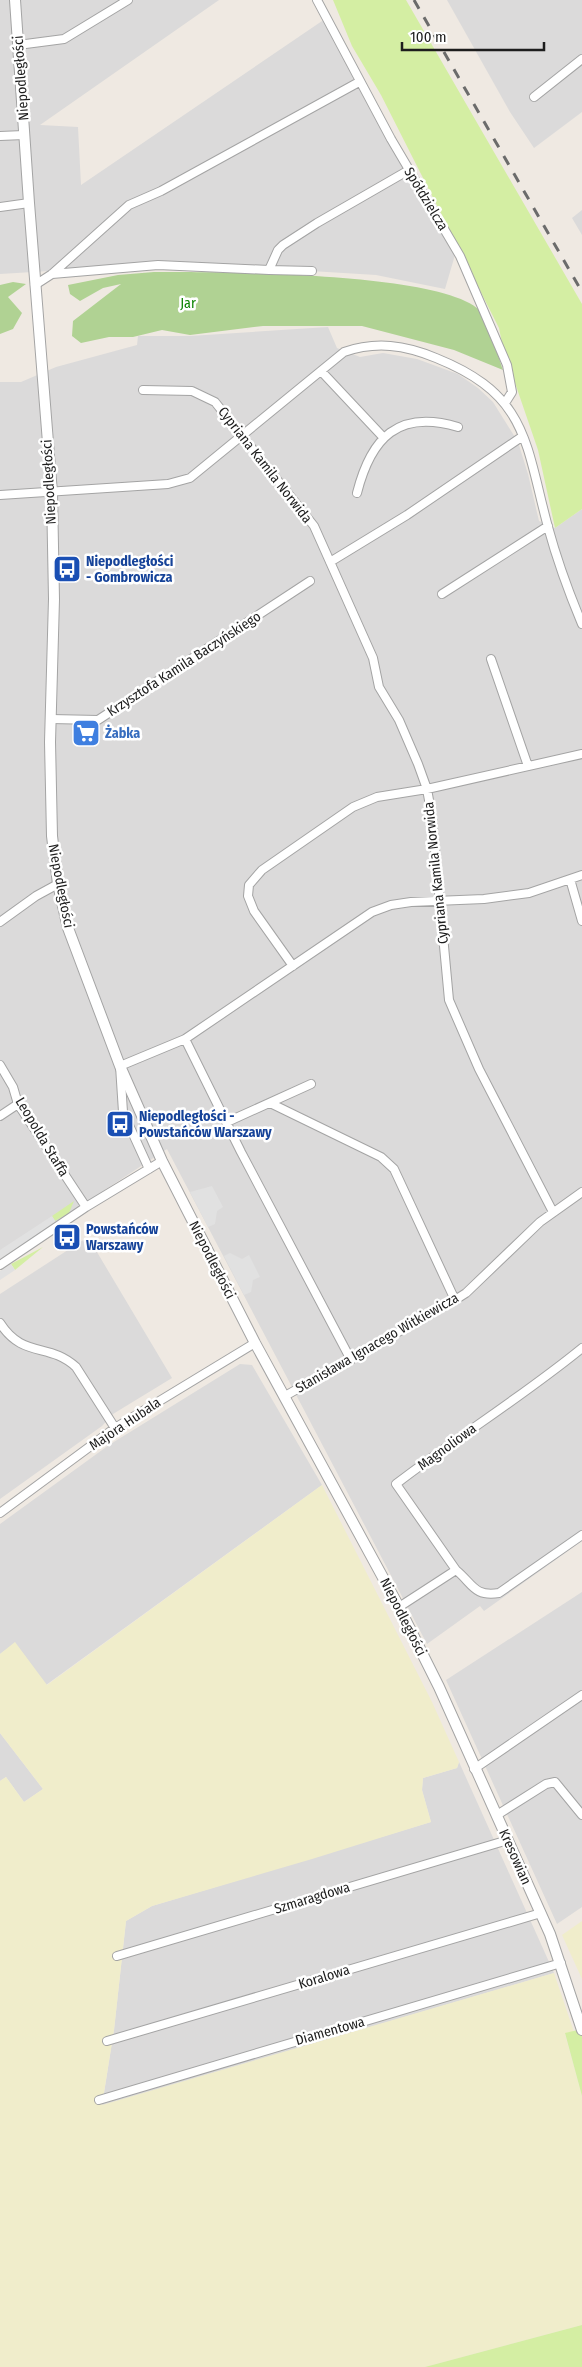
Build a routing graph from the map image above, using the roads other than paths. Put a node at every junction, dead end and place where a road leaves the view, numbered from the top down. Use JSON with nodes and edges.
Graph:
{"nodes":[{"id":1,"x":15,"y":0,"type":"edge"},
{"id":2,"x":128,"y":0,"type":"edge"},
{"id":3,"x":317,"y":0,"type":"edge"},
{"id":4,"x":18,"y":45,"type":"junction"},
{"id":5,"x":582,"y":59,"type":"edge"},
{"id":6,"x":359,"y":82,"type":"junction"},
{"id":7,"x":534,"y":97,"type":"dead end"},
{"id":8,"x":24,"y":134,"type":"junction"},
{"id":9,"x":0,"y":136,"type":"edge"},
{"id":10,"x":409,"y":170,"type":"junction"},
{"id":11,"x":29,"y":204,"type":"junction"},
{"id":12,"x":0,"y":207,"type":"edge"},
{"id":13,"x":269,"y":270,"type":"junction"},
{"id":14,"x":312,"y":272,"type":"dead end"},
{"id":15,"x":52,"y":274,"type":"junction"},
{"id":16,"x":35,"y":284,"type":"junction"},
{"id":17,"x":320,"y":371,"type":"junction"},
{"id":18,"x":143,"y":390,"type":"dead end"},
{"id":19,"x":504,"y":403,"type":"junction"},
{"id":20,"x":458,"y":427,"type":"dead end"},
{"id":21,"x":523,"y":436,"type":"junction"},
{"id":22,"x":241,"y":437,"type":"junction"},
{"id":23,"x":383,"y":437,"type":"junction"},
{"id":24,"x":52,"y":493,"type":"junction"},
{"id":25,"x":357,"y":493,"type":"dead end"},
{"id":26,"x":0,"y":495,"type":"edge"},
{"id":27,"x":548,"y":526,"type":"junction"},
{"id":28,"x":330,"y":562,"type":"junction"},
{"id":29,"x":310,"y":581,"type":"dead end"},
{"id":30,"x":442,"y":594,"type":"dead end"},
{"id":31,"x":582,"y":624,"type":"edge"},
{"id":32,"x":491,"y":659,"type":"dead end"},
{"id":33,"x":51,"y":719,"type":"junction"},
{"id":34,"x":582,"y":754,"type":"edge"},
{"id":35,"x":528,"y":766,"type":"junction"},
{"id":36,"x":427,"y":789,"type":"junction"},
{"id":37,"x":582,"y":875,"type":"edge"},
{"id":38,"x":570,"y":879,"type":"junction"},
{"id":39,"x":58,"y":884,"type":"junction"},
{"id":40,"x":439,"y":900,"type":"junction"},
{"id":41,"x":582,"y":921,"type":"edge"},
{"id":42,"x":0,"y":922,"type":"edge"},
{"id":43,"x":294,"y":966,"type":"junction"},
{"id":44,"x":185,"y":1039,"type":"junction"},
{"id":45,"x":0,"y":1065,"type":"edge"},
{"id":46,"x":120,"y":1066,"type":"junction"},
{"id":47,"x":311,"y":1084,"type":"dead end"},
{"id":48,"x":270,"y":1103,"type":"junction"},
{"id":49,"x":18,"y":1104,"type":"junction"},
{"id":50,"x":0,"y":1116,"type":"edge"},
{"id":51,"x":227,"y":1122,"type":"junction"},
{"id":52,"x":162,"y":1161,"type":"junction"},
{"id":53,"x":149,"y":1169,"type":"junction"},
{"id":54,"x":582,"y":1192,"type":"edge"},
{"id":55,"x":86,"y":1207,"type":"junction"},
{"id":56,"x":553,"y":1212,"type":"junction"},
{"id":57,"x":0,"y":1265,"type":"edge"},
{"id":58,"x":455,"y":1300,"type":"junction"},
{"id":59,"x":0,"y":1323,"type":"edge"},
{"id":60,"x":255,"y":1343,"type":"junction"},
{"id":61,"x":582,"y":1348,"type":"edge"},
{"id":62,"x":351,"y":1360,"type":"junction"},
{"id":63,"x":285,"y":1396,"type":"junction"},
{"id":64,"x":115,"y":1428,"type":"junction"},
{"id":65,"x":0,"y":1513,"type":"edge"},
{"id":66,"x":582,"y":1535,"type":"edge"},
{"id":67,"x":456,"y":1570,"type":"junction"},
{"id":68,"x":398,"y":1607,"type":"junction"},
{"id":69,"x":439,"y":1687,"type":"joint"},
{"id":70,"x":582,"y":1695,"type":"edge"},
{"id":71,"x":474,"y":1769,"type":"junction"},
{"id":72,"x":497,"y":1815,"type":"junction"},
{"id":73,"x":582,"y":1815,"type":"edge"},
{"id":74,"x":508,"y":1840,"type":"junction"},
{"id":75,"x":541,"y":1913,"type":"junction"},
{"id":76,"x":117,"y":1956,"type":"dead end"},
{"id":77,"x":561,"y":1963,"type":"junction"},
{"id":78,"x":582,"y":2030,"type":"edge"},
{"id":79,"x":107,"y":2041,"type":"dead end"},
{"id":80,"x":99,"y":2100,"type":"dead end"}],
"edges":[{"from":1,"to":4,"type":"street","name":"Niepodległości"},
{"from":2,"to":4,"type":"street"},
{"from":3,"to":6,"type":"street","name":"Spółdzielcza"},
{"from":4,"to":8,"type":"street","name":"Niepodległości"},
{"from":5,"to":7,"type":"street"},
{"from":6,"to":10,"type":"street","name":"Spółdzielcza"},
{"from":6,"to":15,"type":"street"},
{"from":8,"to":9,"type":"street"},
{"from":8,"to":11,"type":"street","name":"Niepodległości"},
{"from":10,"to":13,"type":"street"},
{"from":10,"to":19,"type":"street","name":"Spółdzielcza"},
{"from":11,"to":12,"type":"street"},
{"from":11,"to":16,"type":"street","name":"Niepodległości"},
{"from":13,"to":14,"type":"street"},
{"from":13,"to":15,"type":"street"},
{"from":15,"to":16,"type":"street"},
{"from":16,"to":24,"type":"street","name":"Niepodległości"},
{"from":17,"to":19,"type":"street"},
{"from":17,"to":22,"type":"street"},
{"from":17,"to":23,"type":"street"},
{"from":18,"to":22,"type":"street","name":"Cypriana Kamila Norwida"},
{"from":19,"to":21,"type":"street"},
{"from":20,"to":23,"type":"street"},
{"from":21,"to":27,"type":"street"},
{"from":21,"to":28,"type":"street"},
{"from":22,"to":24,"type":"street"},
{"from":22,"to":28,"type":"street","name":"Cypriana Kamila Norwida"},
{"from":23,"to":25,"type":"street"},
{"from":24,"to":26,"type":"street"},
{"from":24,"to":33,"type":"street","name":"Niepodległości"},
{"from":27,"to":30,"type":"street"},
{"from":27,"to":31,"type":"street"},
{"from":28,"to":36,"type":"street","name":"Cypriana Kamila Norwida"},
{"from":29,"to":33,"type":"street","name":"Krzysztofa Kamila Baczyńskiego"},
{"from":32,"to":35,"type":"street"},
{"from":33,"to":39,"type":"street","name":"Niepodległości"},
{"from":34,"to":35,"type":"street"},
{"from":35,"to":36,"type":"street"},
{"from":36,"to":40,"type":"street","name":"Cypriana Kamila Norwida"},
{"from":36,"to":43,"type":"street"},
{"from":37,"to":38,"type":"street"},
{"from":38,"to":40,"type":"street"},
{"from":38,"to":41,"type":"street"},
{"from":39,"to":42,"type":"street"},
{"from":39,"to":46,"type":"street","name":"Niepodległości"},
{"from":40,"to":43,"type":"street"},
{"from":40,"to":56,"type":"street","name":"Cypriana Kamila Norwida"},
{"from":43,"to":44,"type":"street"},
{"from":44,"to":46,"type":"street"},
{"from":44,"to":51,"type":"street"},
{"from":45,"to":49,"type":"street","name":"Leopolda Staffa"},
{"from":46,"to":52,"type":"street","name":"Niepodległości"},
{"from":46,"to":53,"type":"street"},
{"from":47,"to":48,"type":"street"},
{"from":48,"to":51,"type":"street"},
{"from":48,"to":58,"type":"street"},
{"from":49,"to":50,"type":"street"},
{"from":49,"to":55,"type":"street","name":"Leopolda Staffa"},
{"from":51,"to":62,"type":"street"},
{"from":52,"to":53,"type":"street"},
{"from":52,"to":60,"type":"street","name":"Niepodległości"},
{"from":53,"to":55,"type":"street"},
{"from":54,"to":56,"type":"street","name":"Stanisława Ignacego Witkiewicza"},
{"from":55,"to":57,"type":"street"},
{"from":56,"to":58,"type":"street","name":"Stanisława Ignacego Witkiewicza"},
{"from":58,"to":62,"type":"street","name":"Stanisława Ignacego Witkiewicza"},
{"from":59,"to":64,"type":"street"},
{"from":60,"to":63,"type":"street","name":"Niepodległości"},
{"from":60,"to":64,"type":"street","name":"Majora Hubala"},
{"from":61,"to":67,"type":"street","name":"Magnoliowa"},
{"from":62,"to":63,"type":"street","name":"Stanisława Ignacego Witkiewicza"},
{"from":63,"to":68,"type":"street","name":"Niepodległości"},
{"from":64,"to":65,"type":"street","name":"Majora Hubala"},
{"from":66,"to":67,"type":"street","name":"Magnoliowa"},
{"from":67,"to":68,"type":"street"},
{"from":68,"to":69,"type":"street","name":"Niepodległości"},
{"from":69,"to":71,"type":"street","name":"Kresowian"},
{"from":70,"to":71,"type":"street"},
{"from":71,"to":72,"type":"street","name":"Kresowian"},
{"from":72,"to":73,"type":"street"},
{"from":72,"to":74,"type":"street","name":"Kresowian"},
{"from":74,"to":75,"type":"street","name":"Kresowian"},
{"from":74,"to":76,"type":"street","name":"Szmaragdowa"},
{"from":75,"to":77,"type":"street","name":"Kresowian"},
{"from":75,"to":79,"type":"street","name":"Koralowa"},
{"from":77,"to":78,"type":"street","name":"Kresowian"},
{"from":77,"to":80,"type":"street","name":"Diamentowa"}]}
